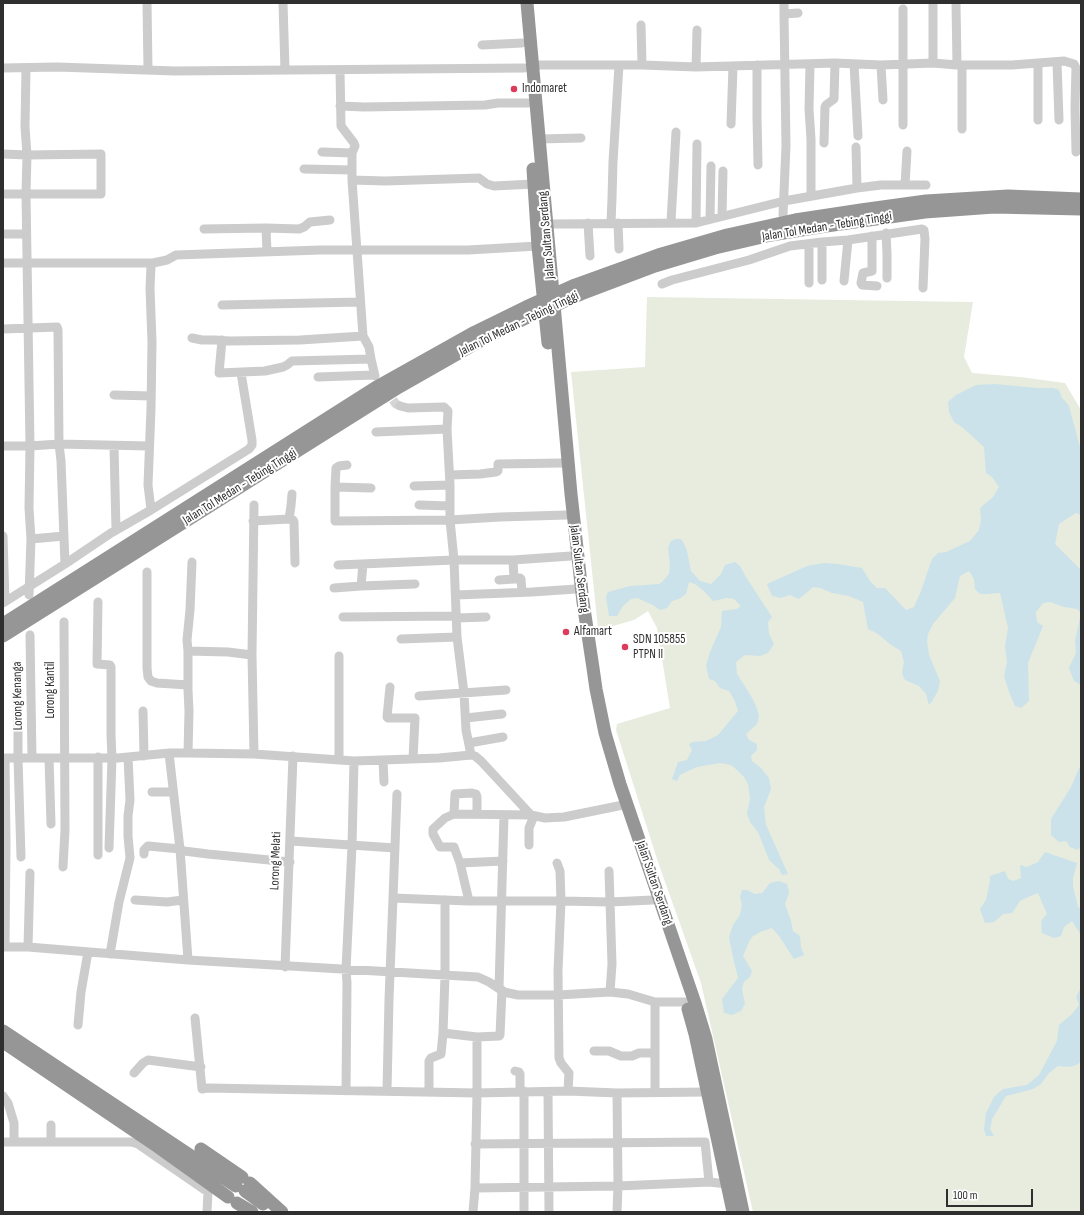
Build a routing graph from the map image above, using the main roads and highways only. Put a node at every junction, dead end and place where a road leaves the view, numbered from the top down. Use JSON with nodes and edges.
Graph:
{"nodes":[{"id":1,"x":519,"y":3,"type":"edge"},
{"id":2,"x":527,"y":3,"type":"edge"},
{"id":3,"x":528,"y":66,"type":"junction"},
{"id":4,"x":1081,"y":199,"type":"edge"},
{"id":5,"x":1081,"y":209,"type":"edge"},
{"id":6,"x":578,"y":290,"type":"junction"},
{"id":7,"x":526,"y":312,"type":"junction"},
{"id":8,"x":556,"y":381,"type":"junction"},
{"id":9,"x":3,"y":624,"type":"edge"},
{"id":10,"x":3,"y":636,"type":"edge"},
{"id":11,"x":690,"y":1001,"type":"junction"},
{"id":12,"x":3,"y":1031,"type":"edge"},
{"id":13,"x":3,"y":1042,"type":"edge"},
{"id":14,"x":136,"y":1119,"type":"junction"},
{"id":15,"x":244,"y":1184,"type":"junction"},
{"id":16,"x":252,"y":1212,"type":"edge"},
{"id":17,"x":275,"y":1212,"type":"edge"},
{"id":18,"x":282,"y":1212,"type":"edge"},
{"id":19,"x":733,"y":1212,"type":"edge"},
{"id":20,"x":743,"y":1212,"type":"edge"}],
"edges":[{"from":1,"to":3,"type":"highway","name":"Jalan Sultan Serdang"},
{"from":2,"to":3,"type":"highway","name":"Jalan Sultan Serdang"},
{"from":3,"to":8,"type":"highway","name":"Jalan Sultan Serdang"},
{"from":3,"to":8,"type":"highway","name":"Jalan Sultan Serdang"},
{"from":4,"to":6,"type":"highway","name":"Jalan Tol Medan - Tebing Tinggi"},
{"from":5,"to":6,"type":"highway","name":"Jalan Tol Medan - Tebing Tinggi"},
{"from":6,"to":7,"type":"highway","name":"Jalan Tol Medan - Tebing Tinggi"},
{"from":7,"to":9,"type":"highway","name":"Jalan Tol Medan - Tebing Tinggi"},
{"from":7,"to":10,"type":"highway","name":"Jalan Tol Medan - Tebing Tinggi"},
{"from":8,"to":11,"type":"highway","name":"Jalan Sultan Serdang"},
{"from":8,"to":11,"type":"highway","name":"Jalan Sultan Serdang"},
{"from":11,"to":19,"type":"highway","name":"Jalan Sultan Serdang"},
{"from":11,"to":20,"type":"highway","name":"Jalan Sultan Serdang"},
{"from":12,"to":14,"type":"highway"},
{"from":13,"to":16,"type":"highway"},
{"from":14,"to":15,"type":"highway"},
{"from":14,"to":15,"type":"highway"},
{"from":15,"to":17,"type":"highway"},
{"from":15,"to":18,"type":"highway"}]}
